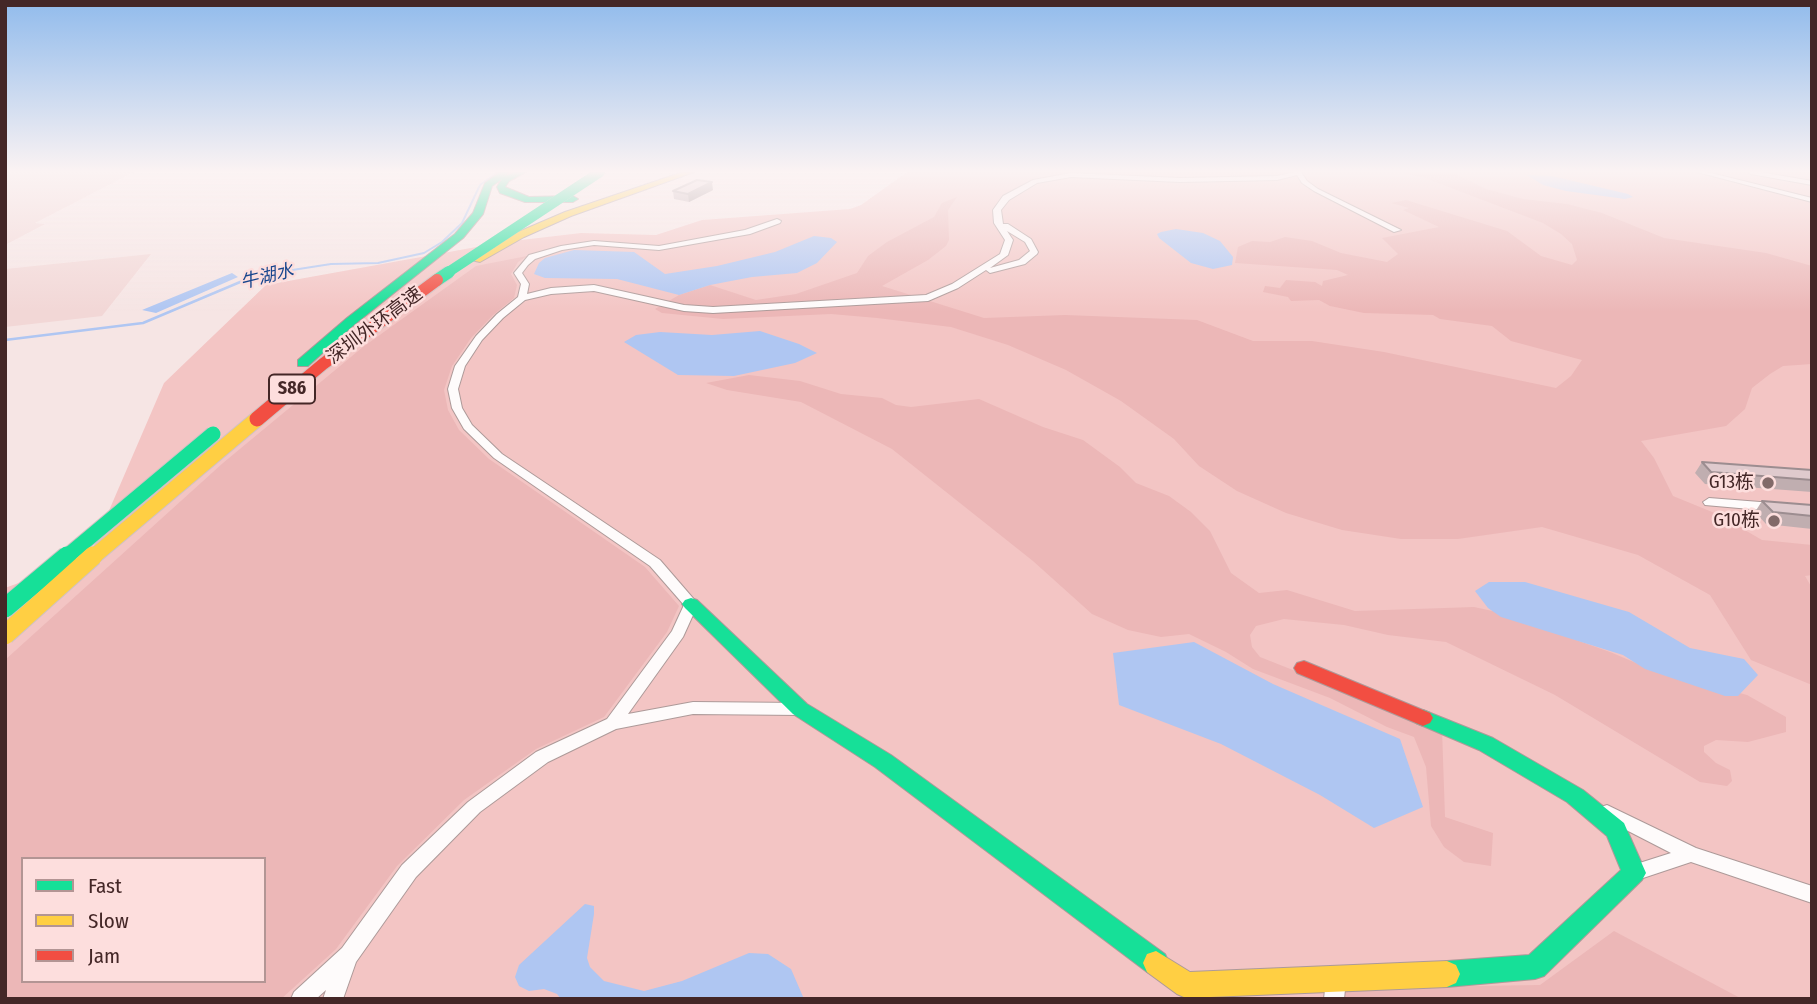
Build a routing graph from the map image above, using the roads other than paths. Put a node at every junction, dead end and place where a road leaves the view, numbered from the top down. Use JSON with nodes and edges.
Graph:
{"nodes":[{"id":1,"x":474,"y":219,"type":"edge"},
{"id":2,"x":511,"y":219,"type":"edge"},
{"id":3,"x":529,"y":219,"type":"edge"},
{"id":4,"x":558,"y":219,"type":"edge"},
{"id":5,"x":998,"y":219,"type":"edge"},
{"id":6,"x":1374,"y":219,"type":"edge"},
{"id":7,"x":777,"y":221,"type":"dead end"},
{"id":8,"x":998,"y":223,"type":"junction"},
{"id":9,"x":1397,"y":230,"type":"dead end"},
{"id":10,"x":976,"y":273,"type":"junction"},
{"id":11,"x":525,"y":284,"type":"junction"},
{"id":12,"x":551,"y":291,"type":"junction"},
{"id":13,"x":410,"y":298,"type":"junction"},
{"id":14,"x":522,"y":298,"type":"junction"},
{"id":15,"x":303,"y":363,"type":"junction"},
{"id":16,"x":1709,"y":502,"type":"dead end"},
{"id":17,"x":1786,"y":508,"type":"edge"},
{"id":18,"x":691,"y":604,"type":"junction"},
{"id":19,"x":5,"y":608,"type":"edge"},
{"id":20,"x":5,"y":635,"type":"edge"},
{"id":21,"x":1304,"y":668,"type":"dead end"},
{"id":22,"x":800,"y":709,"type":"junction"},
{"id":23,"x":614,"y":723,"type":"junction"},
{"id":24,"x":1575,"y":796,"type":"junction"},
{"id":25,"x":1691,"y":854,"type":"junction"},
{"id":26,"x":1634,"y":873,"type":"junction"},
{"id":27,"x":1812,"y":895,"type":"edge"},
{"id":28,"x":349,"y":955,"type":"junction"},
{"id":29,"x":1335,"y":990,"type":"edge"},
{"id":30,"x":1194,"y":992,"type":"edge"},
{"id":31,"x":301,"y":999,"type":"edge"},
{"id":32,"x":333,"y":999,"type":"edge"}],
"edges":[{"from":1,"to":15,"type":"main road"},
{"from":2,"to":15,"type":"main road","name":"深圳外环高速","number":"S86"},
{"from":3,"to":13,"type":"main road","name":"深圳外环高速","number":"S86","bridge":true},
{"from":4,"to":13,"type":"main road","bridge":true},
{"from":5,"to":8,"type":"street"},
{"from":6,"to":9,"type":"street"},
{"from":7,"to":11,"type":"street"},
{"from":8,"to":10,"type":"street"},
{"from":8,"to":10,"type":"street"},
{"from":10,"to":12,"type":"street"},
{"from":11,"to":12,"type":"street"},
{"from":11,"to":14,"type":"street"},
{"from":12,"to":14,"type":"street"},
{"from":13,"to":20,"type":"main road","name":"深圳外环高速","number":"S86","bridge":true},
{"from":14,"to":18,"type":"street"},
{"from":15,"to":19,"type":"main road","name":"深圳外环高速","number":"S86","bridge":true},
{"from":16,"to":17,"type":"street"},
{"from":18,"to":22,"type":"main road"},
{"from":18,"to":23,"type":"street"},
{"from":21,"to":24,"type":"main road"},
{"from":22,"to":23,"type":"street"},
{"from":22,"to":30,"type":"main road"},
{"from":23,"to":28,"type":"street"},
{"from":24,"to":25,"type":"street"},
{"from":24,"to":26,"type":"main road"},
{"from":25,"to":26,"type":"street"},
{"from":25,"to":27,"type":"street"},
{"from":26,"to":29,"type":"main road"},
{"from":28,"to":31,"type":"street"},
{"from":28,"to":32,"type":"street"},
{"from":29,"to":30,"type":"main road"}]}
